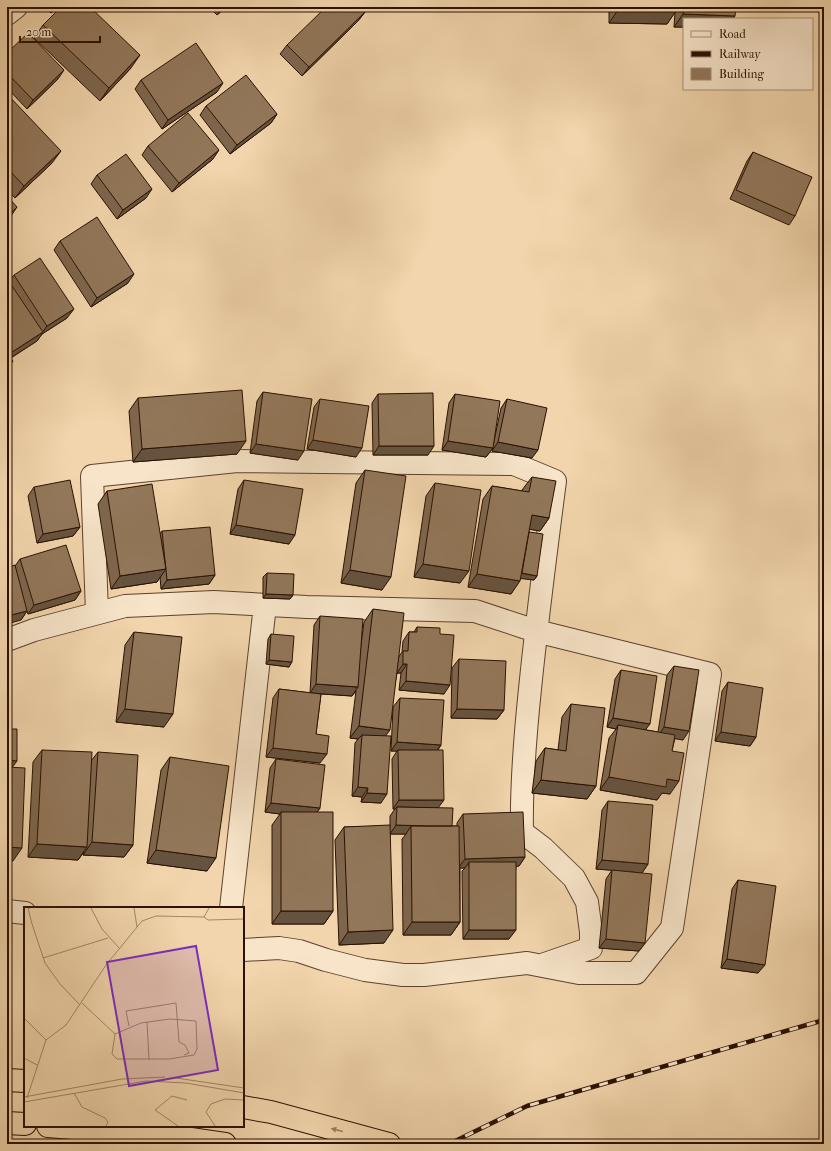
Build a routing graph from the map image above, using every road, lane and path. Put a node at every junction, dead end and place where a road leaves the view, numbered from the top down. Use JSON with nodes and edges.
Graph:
{"nodes":[{"id":1,"x":16,"y":7,"type":"edge"},
{"id":2,"x":7,"y":14,"type":"edge"},
{"id":3,"x":265,"y":605,"type":"junction"},
{"id":4,"x":97,"y":613,"type":"junction"},
{"id":5,"x":536,"y":631,"type":"junction"},
{"id":6,"x":7,"y":640,"type":"edge"},
{"id":7,"x":231,"y":907,"type":"edge"},
{"id":8,"x":7,"y":911,"type":"edge"},
{"id":9,"x":24,"y":913,"type":"edge"},
{"id":10,"x":244,"y":950,"type":"edge"},
{"id":11,"x":540,"y":965,"type":"junction"},
{"id":12,"x":7,"y":1080,"type":"edge"},
{"id":13,"x":24,"y":1081,"type":"edge"},
{"id":14,"x":244,"y":1107,"type":"edge"},
{"id":15,"x":7,"y":1123,"type":"edge"},
{"id":16,"x":24,"y":1124,"type":"edge"},
{"id":17,"x":61,"y":1127,"type":"edge"},
{"id":18,"x":382,"y":1142,"type":"edge"},
{"id":19,"x":225,"y":1144,"type":"edge"}],
"edges":[{"from":1,"to":2,"type":"street"},
{"from":3,"to":4,"type":"street"},
{"from":3,"to":5,"type":"street"},
{"from":3,"to":7,"type":"street"},
{"from":4,"to":5,"type":"street"},
{"from":4,"to":6,"type":"street"},
{"from":5,"to":11,"type":"street"},
{"from":5,"to":11,"type":"street"},
{"from":8,"to":9,"type":"street"},
{"from":10,"to":11,"type":"street"},
{"from":12,"to":13,"type":"highway"},
{"from":18,"to":14,"type":"highway","one_way":true},
{"from":15,"to":16,"type":"highway"},
{"from":17,"to":19,"type":"highway"}]}
